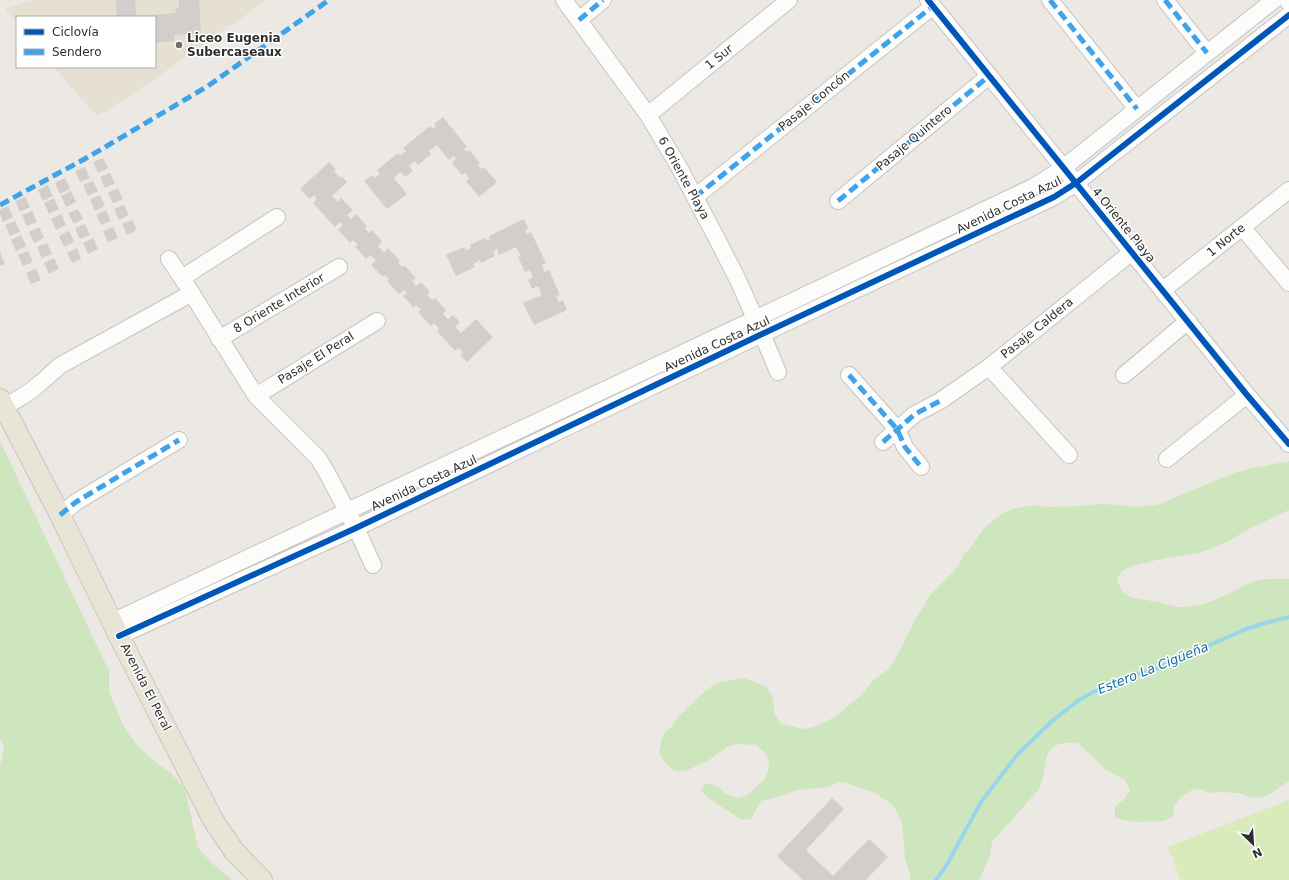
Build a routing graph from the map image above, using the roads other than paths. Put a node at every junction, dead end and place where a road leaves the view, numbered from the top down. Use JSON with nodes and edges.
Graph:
{"nodes":[{"id":1,"x":564,"y":0,"type":"edge"},
{"id":2,"x":603,"y":0,"type":"edge"},
{"id":3,"x":789,"y":0,"type":"edge"},
{"id":4,"x":1050,"y":0,"type":"edge"},
{"id":5,"x":1165,"y":0,"type":"edge"},
{"id":6,"x":1274,"y":0,"type":"edge"},
{"id":7,"x":1287,"y":0,"type":"edge"},
{"id":8,"x":931,"y":3,"type":"edge"},
{"id":9,"x":1289,"y":3,"type":"edge"},
{"id":10,"x":1289,"y":15,"type":"edge"},
{"id":11,"x":579,"y":20,"type":"junction"},
{"id":12,"x":1207,"y":53,"type":"junction"},
{"id":13,"x":989,"y":76,"type":"junction"},
{"id":14,"x":1137,"y":109,"type":"junction"},
{"id":15,"x":648,"y":115,"type":"junction"},
{"id":16,"x":1063,"y":168,"type":"junction"},
{"id":17,"x":1076,"y":183,"type":"junction"},
{"id":18,"x":1289,"y":190,"type":"edge"},
{"id":19,"x":696,"y":197,"type":"junction"},
{"id":20,"x":838,"y":201,"type":"dead end"},
{"id":21,"x":277,"y":216,"type":"dead end"},
{"id":22,"x":1242,"y":227,"type":"junction"},
{"id":23,"x":1132,"y":252,"type":"junction"},
{"id":24,"x":169,"y":259,"type":"dead end"},
{"id":25,"x":339,"y":267,"type":"dead end"},
{"id":26,"x":182,"y":278,"type":"junction"},
{"id":27,"x":1289,"y":283,"type":"edge"},
{"id":28,"x":1163,"y":290,"type":"junction"},
{"id":29,"x":192,"y":293,"type":"junction"},
{"id":30,"x":755,"y":319,"type":"junction"},
{"id":31,"x":377,"y":321,"type":"dead end"},
{"id":32,"x":1188,"y":321,"type":"junction"},
{"id":33,"x":762,"y":334,"type":"junction"},
{"id":34,"x":219,"y":339,"type":"junction"},
{"id":35,"x":989,"y":366,"type":"junction"},
{"id":36,"x":778,"y":372,"type":"dead end"},
{"id":37,"x":849,"y":375,"type":"dead end"},
{"id":38,"x":1124,"y":376,"type":"dead end"},
{"id":39,"x":1247,"y":394,"type":"junction"},
{"id":40,"x":256,"y":396,"type":"junction"},
{"id":41,"x":2,"y":403,"type":"edge"},
{"id":42,"x":897,"y":429,"type":"junction"},
{"id":43,"x":179,"y":440,"type":"dead end"},
{"id":44,"x":883,"y":442,"type":"dead end"},
{"id":45,"x":1289,"y":444,"type":"edge"},
{"id":46,"x":1069,"y":455,"type":"dead end"},
{"id":47,"x":1167,"y":459,"type":"dead end"},
{"id":48,"x":921,"y":468,"type":"dead end"},
{"id":49,"x":347,"y":511,"type":"junction"},
{"id":50,"x":60,"y":516,"type":"junction"},
{"id":51,"x":356,"y":528,"type":"junction"},
{"id":52,"x":372,"y":565,"type":"dead end"},
{"id":53,"x":116,"y":629,"type":"junction"},
{"id":54,"x":262,"y":880,"type":"edge"}],
"edges":[{"from":1,"to":11,"type":"street","name":"6 Oriente Playa"},
{"from":2,"to":11,"type":"street"},
{"from":3,"to":15,"type":"street","name":"1 Sur"},
{"from":4,"to":14,"type":"street"},
{"from":5,"to":12,"type":"street"},
{"from":6,"to":12,"type":"street","name":"Avenida Costa Azul"},
{"from":7,"to":9,"type":"street"},
{"from":8,"to":13,"type":"street","name":"4 Oriente Playa"},
{"from":8,"to":19,"type":"street","name":"Pasaje Concón"},
{"from":10,"to":17,"type":"street","name":"Avenida Costa Azul"},
{"from":11,"to":15,"type":"street","name":"6 Oriente Playa"},
{"from":12,"to":14,"type":"street","name":"Avenida Costa Azul"},
{"from":13,"to":16,"type":"street","name":"4 Oriente Playa"},
{"from":13,"to":20,"type":"street","name":"Pasaje Quintero"},
{"from":14,"to":16,"type":"street","name":"Avenida Costa Azul"},
{"from":15,"to":19,"type":"street","name":"6 Oriente Playa"},
{"from":16,"to":17,"type":"street","name":"4 Oriente Playa"},
{"from":16,"to":30,"type":"street","name":"Avenida Costa Azul"},
{"from":17,"to":23,"type":"street","name":"4 Oriente Playa"},
{"from":17,"to":33,"type":"street","name":"Avenida Costa Azul"},
{"from":18,"to":22,"type":"street","name":"1 Norte"},
{"from":19,"to":30,"type":"street","name":"6 Oriente Playa"},
{"from":21,"to":26,"type":"street"},
{"from":22,"to":27,"type":"street"},
{"from":22,"to":28,"type":"street","name":"1 Norte"},
{"from":23,"to":28,"type":"street","name":"4 Oriente Playa"},
{"from":23,"to":35,"type":"street","name":"Pasaje Caldera"},
{"from":24,"to":26,"type":"street"},
{"from":25,"to":34,"type":"street","name":"8 Oriente Interior"},
{"from":26,"to":29,"type":"street"},
{"from":28,"to":32,"type":"street","name":"4 Oriente Playa"},
{"from":29,"to":34,"type":"street"},
{"from":29,"to":41,"type":"street"},
{"from":30,"to":33,"type":"street","name":"6 Oriente Playa"},
{"from":30,"to":49,"type":"street","name":"Avenida Costa Azul"},
{"from":31,"to":40,"type":"street","name":"Pasaje El Peral"},
{"from":32,"to":38,"type":"street"},
{"from":32,"to":39,"type":"street","name":"4 Oriente Playa"},
{"from":33,"to":36,"type":"street","name":"6 Oriente Playa"},
{"from":33,"to":51,"type":"street","name":"Avenida Costa Azul"},
{"from":34,"to":40,"type":"street"},
{"from":35,"to":42,"type":"street","name":"Pasaje Caldera"},
{"from":35,"to":46,"type":"street"},
{"from":37,"to":42,"type":"street"},
{"from":39,"to":45,"type":"street","name":"4 Oriente Playa"},
{"from":39,"to":47,"type":"street"},
{"from":40,"to":49,"type":"street"},
{"from":41,"to":50,"type":"main road","name":"Avenida El Peral"},
{"from":42,"to":44,"type":"street","name":"Pasaje Caldera"},
{"from":42,"to":48,"type":"street"},
{"from":43,"to":50,"type":"street"},
{"from":49,"to":51,"type":"street"},
{"from":49,"to":53,"type":"street","name":"Avenida Costa Azul"},
{"from":50,"to":53,"type":"main road","name":"Avenida El Peral"},
{"from":51,"to":52,"type":"street"},
{"from":51,"to":53,"type":"street","name":"Avenida Costa Azul"},
{"from":53,"to":54,"type":"main road","name":"Avenida El Peral"}]}
